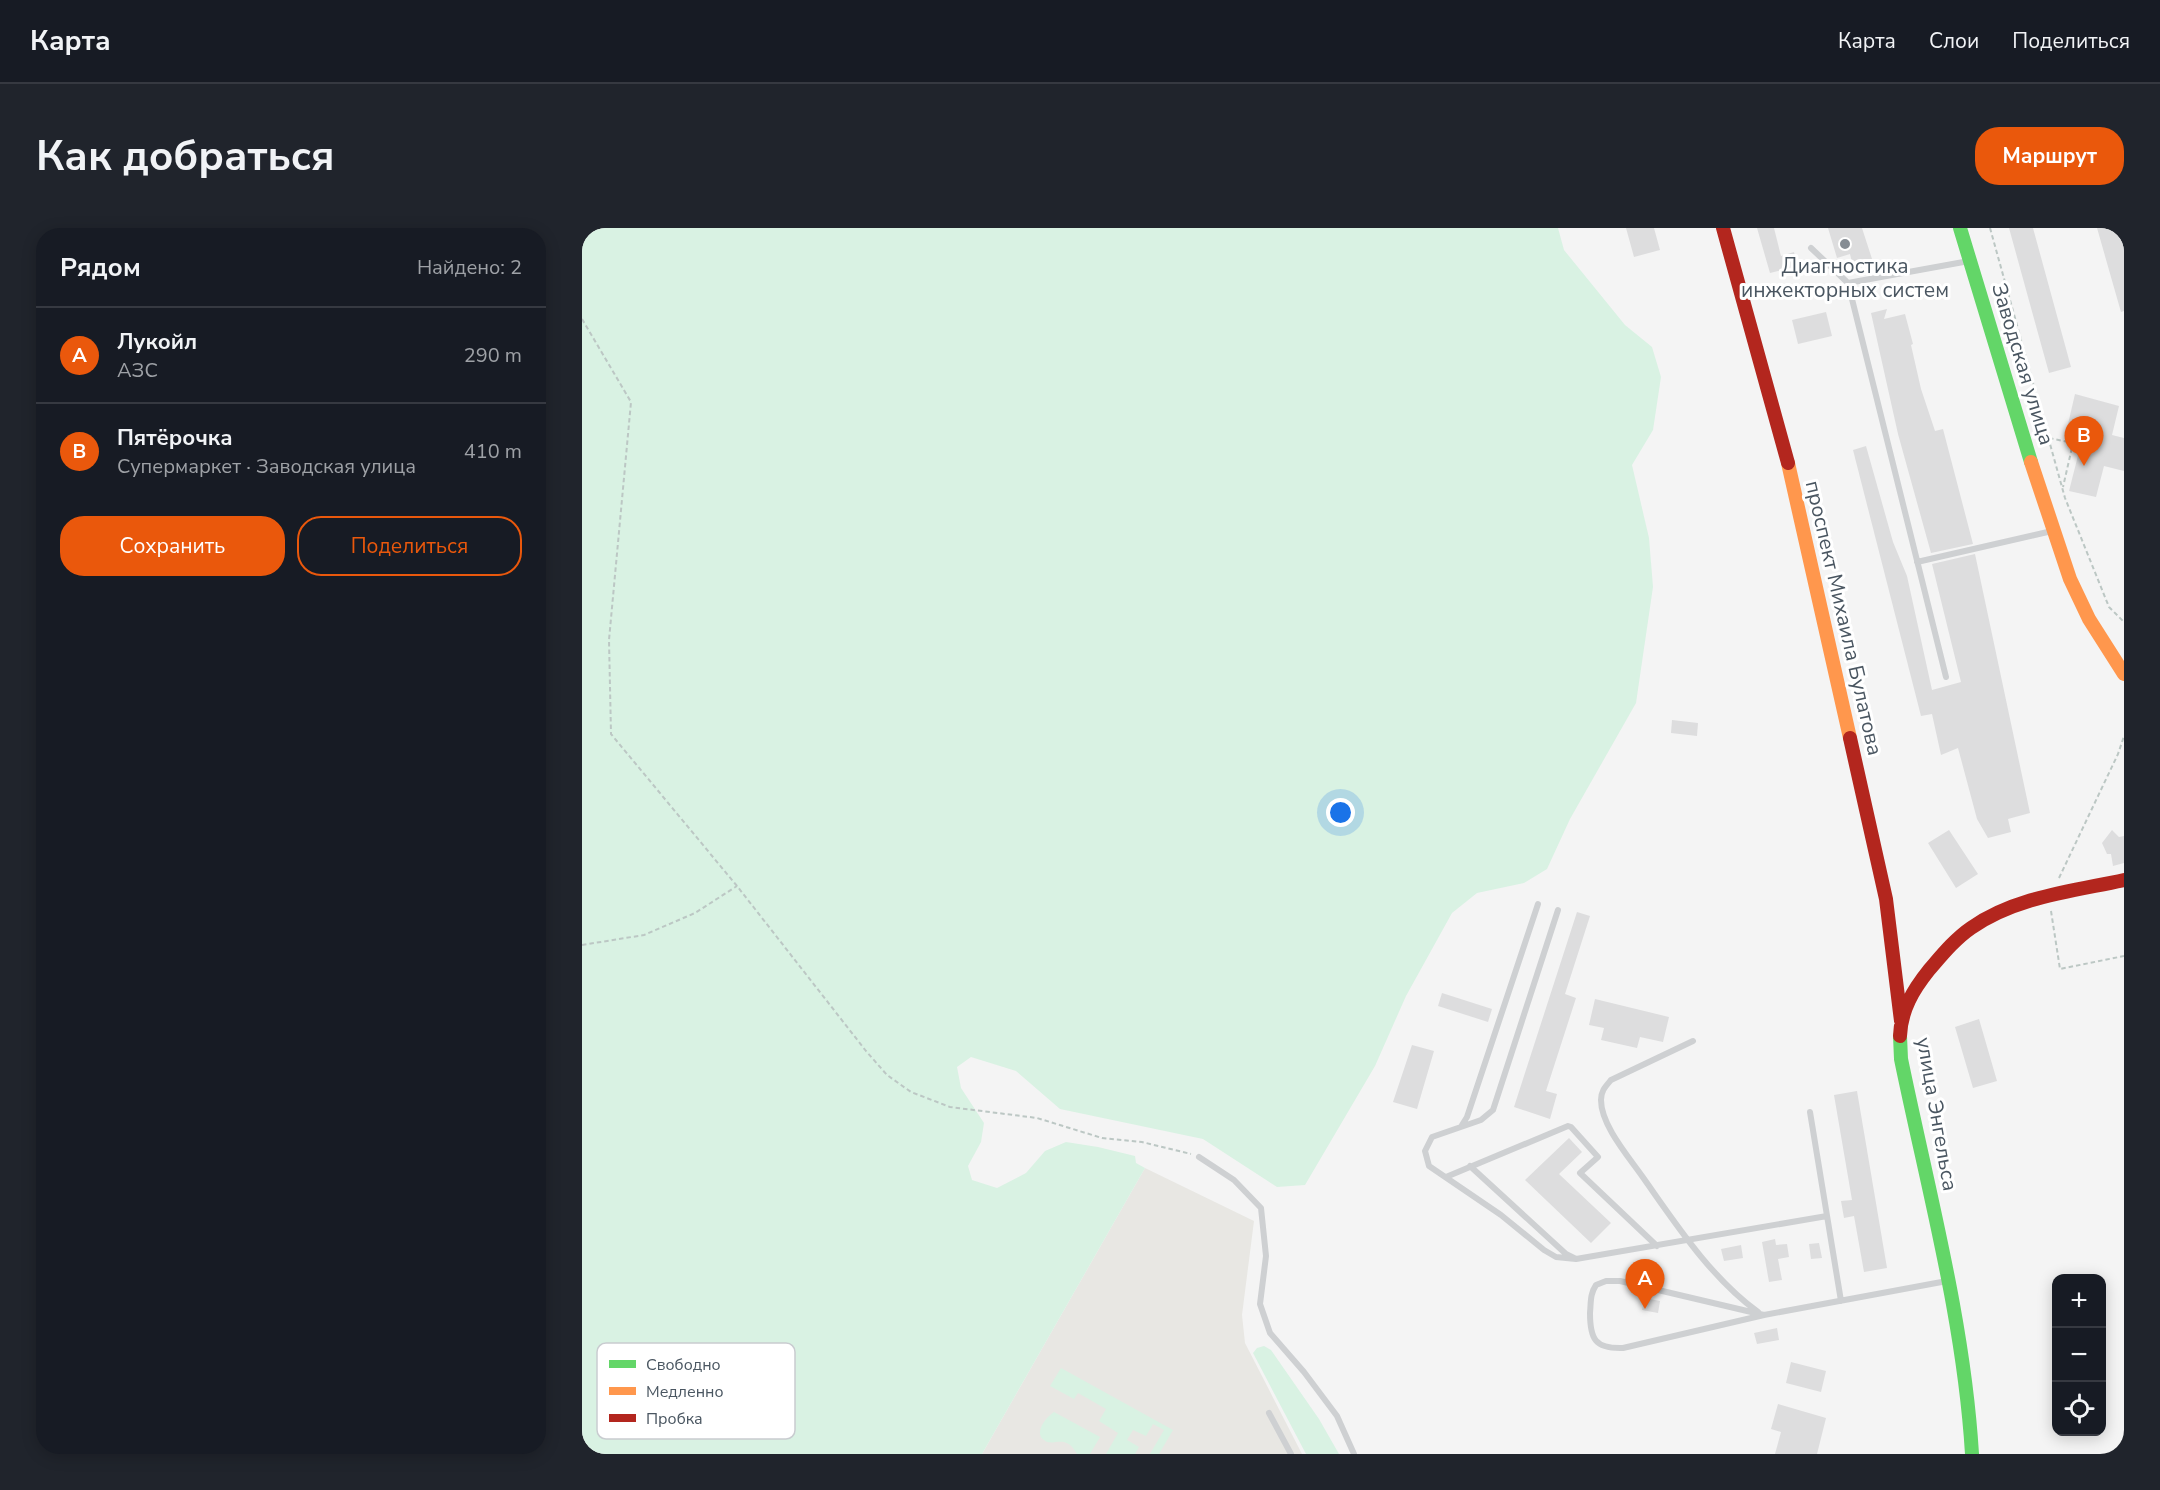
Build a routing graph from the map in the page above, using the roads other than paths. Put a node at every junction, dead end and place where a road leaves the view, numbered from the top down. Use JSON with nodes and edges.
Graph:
{"nodes":[{"id":1,"x":1723,"y":228,"type":"edge"},
{"id":2,"x":1960,"y":228,"type":"edge"},
{"id":3,"x":1811,"y":248,"type":"dead end"},
{"id":4,"x":1970,"y":261,"type":"junction"},
{"id":5,"x":1848,"y":283,"type":"junction"},
{"id":6,"x":2052,"y":531,"type":"junction"},
{"id":7,"x":1917,"y":562,"type":"junction"},
{"id":8,"x":2124,"y":674,"type":"edge"},
{"id":9,"x":1946,"y":677,"type":"dead end"},
{"id":10,"x":2124,"y":880,"type":"edge"},
{"id":11,"x":1538,"y":904,"type":"dead end"},
{"id":12,"x":1558,"y":910,"type":"dead end"},
{"id":13,"x":1901,"y":1021,"type":"junction"},
{"id":14,"x":1693,"y":1041,"type":"dead end"},
{"id":15,"x":1810,"y":1112,"type":"dead end"},
{"id":16,"x":1460,"y":1127,"type":"junction"},
{"id":17,"x":1199,"y":1156,"type":"road end"},
{"id":18,"x":1470,"y":1166,"type":"junction"},
{"id":19,"x":1446,"y":1177,"type":"junction"},
{"id":20,"x":1827,"y":1216,"type":"junction"},
{"id":21,"x":1689,"y":1240,"type":"junction"},
{"id":22,"x":1657,"y":1246,"type":"junction"},
{"id":23,"x":1576,"y":1259,"type":"junction"},
{"id":24,"x":1948,"y":1281,"type":"junction"},
{"id":25,"x":1841,"y":1301,"type":"junction"},
{"id":26,"x":1764,"y":1315,"type":"junction"},
{"id":27,"x":1269,"y":1413,"type":"dead end"},
{"id":28,"x":1291,"y":1454,"type":"edge"},
{"id":29,"x":1354,"y":1454,"type":"edge"},
{"id":30,"x":1972,"y":1454,"type":"edge"}],
"edges":[{"from":1,"to":13,"type":"street","name":"проспект Михаила Булатова"},
{"from":2,"to":4,"type":"street","name":"Заводская улица"},
{"from":3,"to":5,"type":"lane"},
{"from":4,"to":5,"type":"lane"},
{"from":4,"to":6,"type":"street","name":"Заводская улица"},
{"from":5,"to":7,"type":"lane"},
{"from":6,"to":7,"type":"lane"},
{"from":6,"to":8,"type":"street","name":"Заводская улица"},
{"from":7,"to":9,"type":"lane"},
{"from":10,"to":13,"type":"street","name":"улица Энгельса"},
{"from":11,"to":16,"type":"lane"},
{"from":12,"to":16,"type":"lane"},
{"from":13,"to":24,"type":"street","name":"улица Энгельса"},
{"from":14,"to":21,"type":"lane"},
{"from":15,"to":20,"type":"lane"},
{"from":16,"to":19,"type":"lane"},
{"from":17,"to":29,"type":"lane"},
{"from":18,"to":19,"type":"lane"},
{"from":18,"to":22,"type":"lane"},
{"from":18,"to":23,"type":"lane"},
{"from":19,"to":23,"type":"lane"},
{"from":20,"to":21,"type":"lane"},
{"from":20,"to":25,"type":"lane"},
{"from":21,"to":22,"type":"lane"},
{"from":21,"to":26,"type":"lane"},
{"from":22,"to":23,"type":"lane"},
{"from":24,"to":25,"type":"lane"},
{"from":24,"to":30,"type":"street","name":"улица Энгельса"},
{"from":25,"to":26,"type":"lane"},
{"from":26,"to":26,"type":"lane"},
{"from":27,"to":28,"type":"lane"}]}
